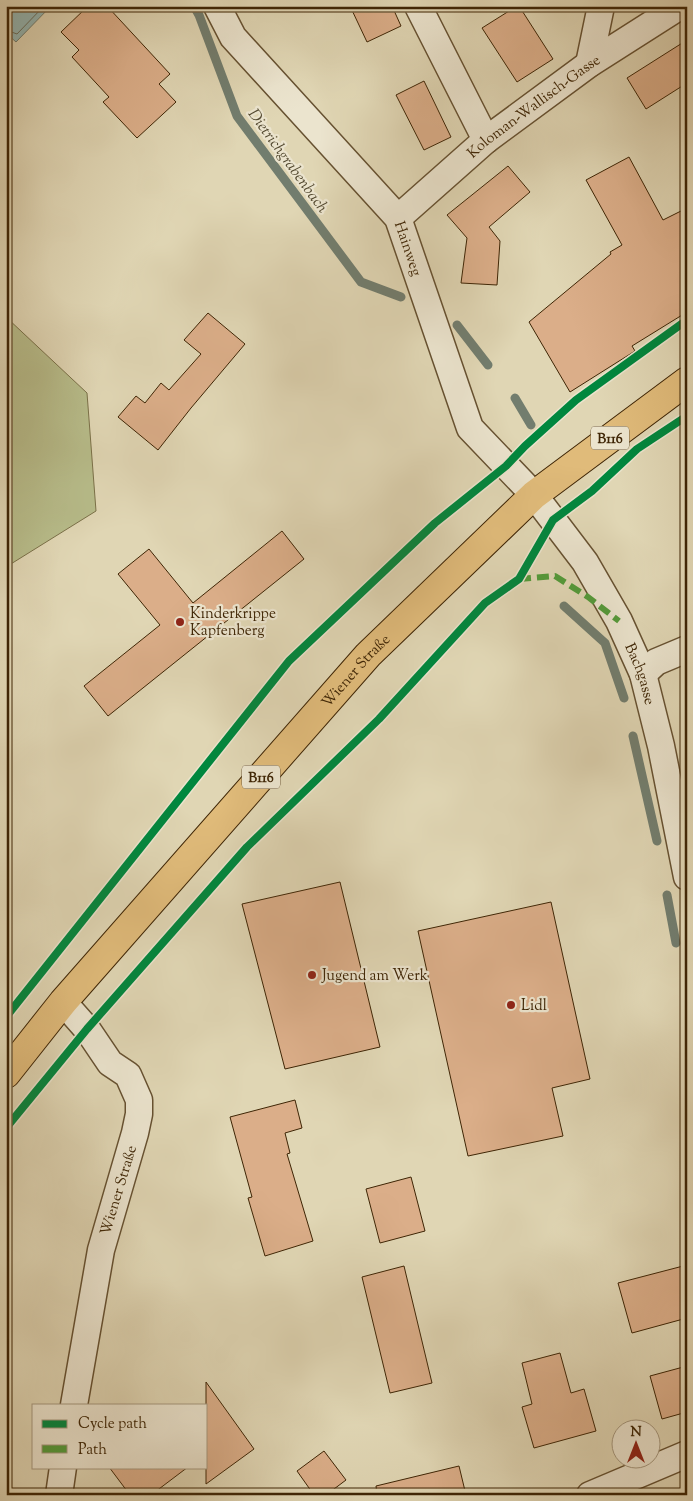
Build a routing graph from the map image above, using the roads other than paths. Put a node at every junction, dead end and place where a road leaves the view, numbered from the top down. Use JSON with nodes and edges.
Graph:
{"nodes":[{"id":1,"x":217,"y":6,"type":"edge"},
{"id":2,"x":418,"y":6,"type":"edge"},
{"id":3,"x":601,"y":6,"type":"edge"},
{"id":4,"x":680,"y":6,"type":"edge"},
{"id":5,"x":589,"y":64,"type":"junction"},
{"id":6,"x":486,"y":140,"type":"junction"},
{"id":7,"x":398,"y":218,"type":"junction"},
{"id":8,"x":687,"y":382,"type":"edge"},
{"id":9,"x":534,"y":495,"type":"junction"},
{"id":10,"x":687,"y":649,"type":"edge"},
{"id":11,"x":643,"y":674,"type":"junction"},
{"id":12,"x":687,"y":877,"type":"edge"},
{"id":13,"x":63,"y":1002,"type":"junction"},
{"id":14,"x":6,"y":1074,"type":"edge"},
{"id":15,"x":74,"y":1404,"type":"edge"},
{"id":16,"x":687,"y":1454,"type":"edge"},
{"id":17,"x":63,"y":1468,"type":"edge"},
{"id":18,"x":59,"y":1495,"type":"edge"},
{"id":19,"x":590,"y":1495,"type":"edge"}],
"edges":[{"from":1,"to":7,"type":"street","name":"Hainweg"},
{"from":2,"to":6,"type":"street"},
{"from":3,"to":5,"type":"street"},
{"from":4,"to":5,"type":"street","name":"Koloman-Wallisch-Gasse"},
{"from":5,"to":6,"type":"street","name":"Koloman-Wallisch-Gasse"},
{"from":6,"to":7,"type":"street","name":"Koloman-Wallisch-Gasse"},
{"from":7,"to":9,"type":"street","name":"Hainweg"},
{"from":8,"to":9,"type":"main road","name":"Wiener Straße","number":"B116"},
{"from":9,"to":11,"type":"street","name":"Bachgasse"},
{"from":9,"to":13,"type":"main road","name":"Wiener Straße","number":"B116"},
{"from":10,"to":11,"type":"street"},
{"from":11,"to":12,"type":"street","name":"Bachgasse"},
{"from":13,"to":14,"type":"main road","name":"Wiener Straße","number":"B116"},
{"from":13,"to":15,"type":"street","name":"Wiener Straße"},
{"from":16,"to":19,"type":"street"},
{"from":17,"to":18,"type":"street"}]}
